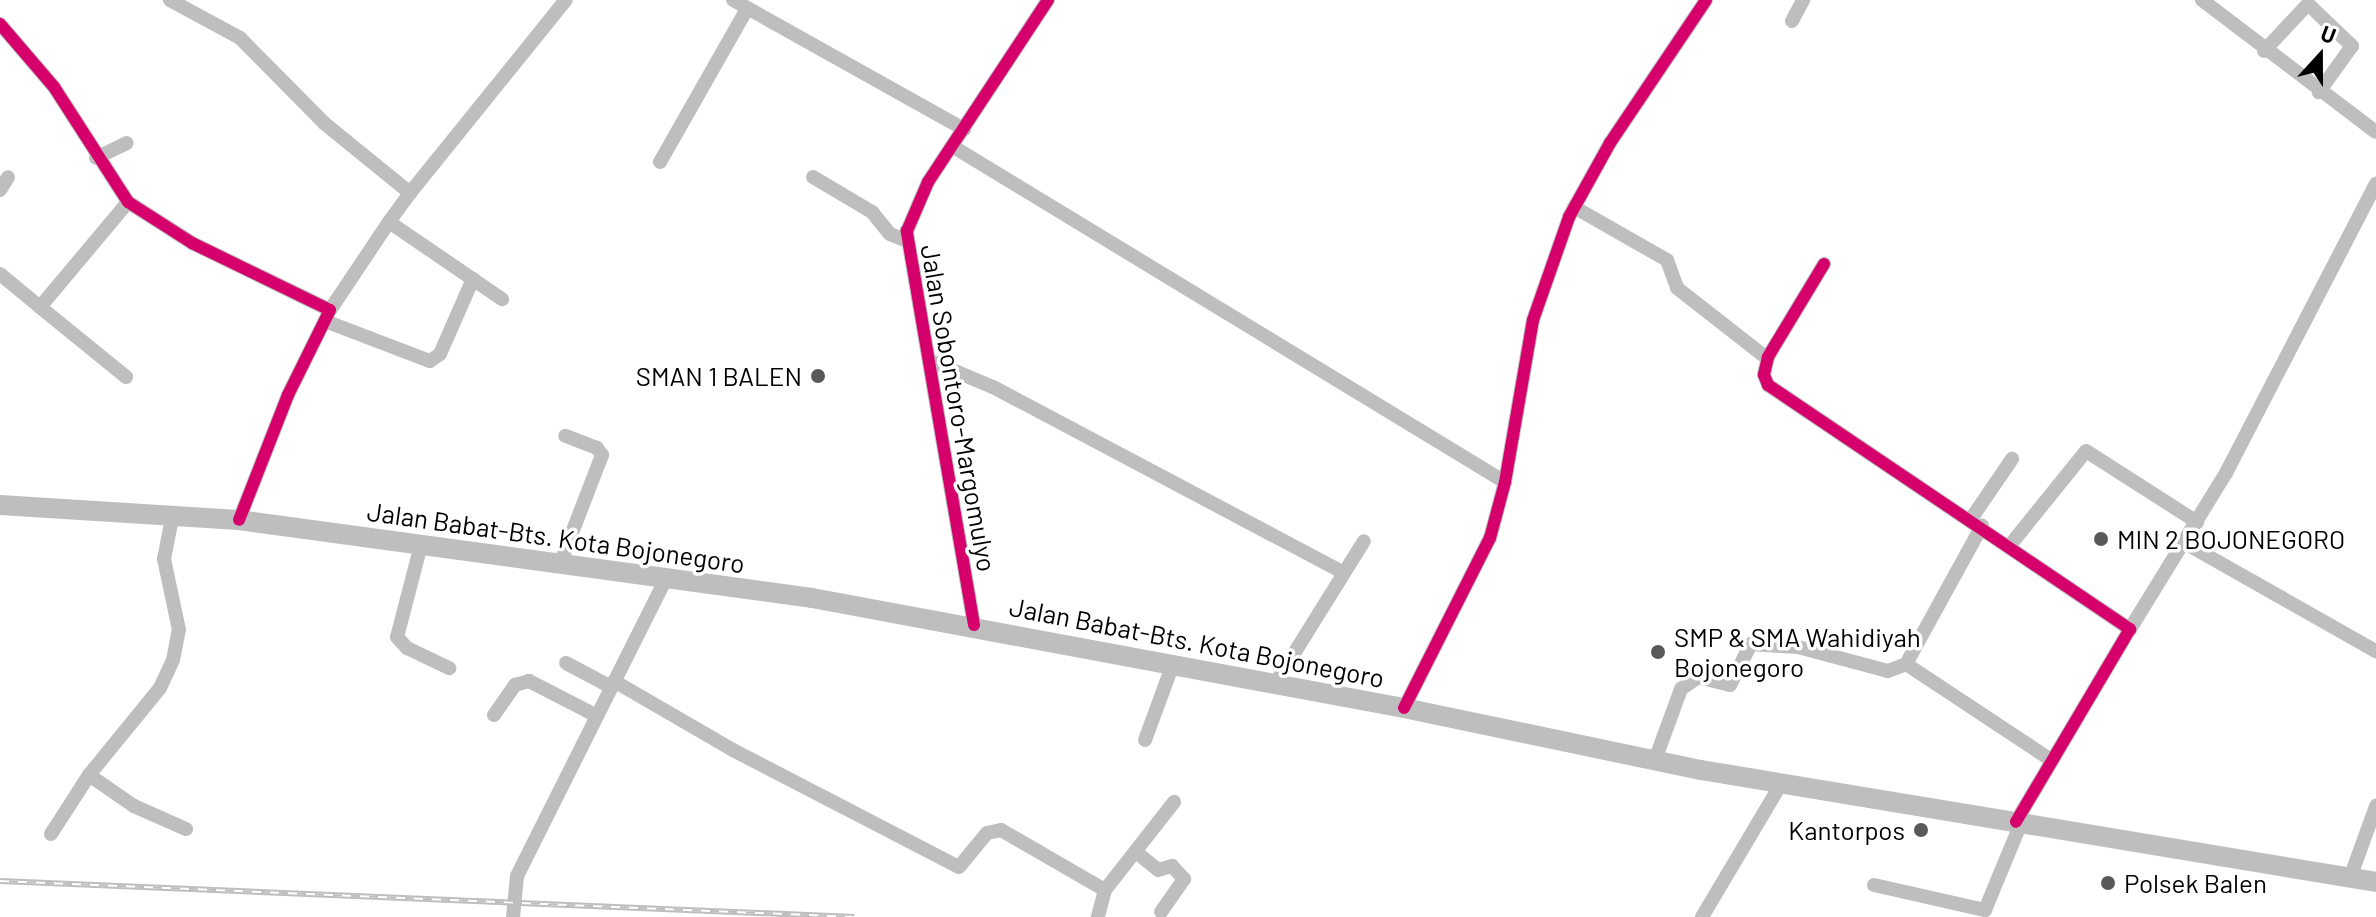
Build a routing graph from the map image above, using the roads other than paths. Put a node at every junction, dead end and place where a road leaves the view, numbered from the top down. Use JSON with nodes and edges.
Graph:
{"nodes":[{"id":1,"x":170,"y":0,"type":"edge"},
{"id":2,"x":566,"y":0,"type":"edge"},
{"id":3,"x":733,"y":0,"type":"edge"},
{"id":4,"x":1048,"y":0,"type":"edge"},
{"id":5,"x":1706,"y":0,"type":"edge"},
{"id":6,"x":1803,"y":0,"type":"edge"},
{"id":7,"x":2202,"y":0,"type":"edge"},
{"id":8,"x":2310,"y":2,"type":"edge"},
{"id":9,"x":747,"y":9,"type":"junction"},
{"id":10,"x":1792,"y":21,"type":"dead end"},
{"id":11,"x":0,"y":24,"type":"edge"},
{"id":12,"x":2264,"y":51,"type":"junction"},
{"id":13,"x":2319,"y":92,"type":"junction"},
{"id":14,"x":964,"y":129,"type":"junction"},
{"id":15,"x":2376,"y":132,"type":"edge"},
{"id":16,"x":127,"y":143,"type":"dead end"},
{"id":17,"x":952,"y":146,"type":"junction"},
{"id":18,"x":96,"y":158,"type":"junction"},
{"id":19,"x":660,"y":162,"type":"dead end"},
{"id":20,"x":813,"y":177,"type":"dead end"},
{"id":21,"x":2376,"y":184,"type":"edge"},
{"id":22,"x":410,"y":193,"type":"junction"},
{"id":23,"x":128,"y":202,"type":"junction"},
{"id":24,"x":1574,"y":207,"type":"junction"},
{"id":25,"x":389,"y":222,"type":"junction"},
{"id":26,"x":907,"y":241,"type":"junction"},
{"id":27,"x":1824,"y":264,"type":"dead end"},
{"id":28,"x":0,"y":274,"type":"edge"},
{"id":29,"x":473,"y":279,"type":"junction"},
{"id":30,"x":502,"y":299,"type":"dead end"},
{"id":31,"x":40,"y":307,"type":"junction"},
{"id":32,"x":328,"y":316,"type":"junction"},
{"id":33,"x":1768,"y":359,"type":"junction"},
{"id":34,"x":931,"y":361,"type":"junction"},
{"id":35,"x":126,"y":377,"type":"dead end"},
{"id":36,"x":565,"y":436,"type":"dead end"},
{"id":37,"x":2012,"y":459,"type":"dead end"},
{"id":38,"x":1505,"y":482,"type":"junction"},
{"id":39,"x":0,"y":505,"type":"edge"},
{"id":40,"x":173,"y":513,"type":"junction"},
{"id":41,"x":239,"y":520,"type":"junction"},
{"id":42,"x":1976,"y":522,"type":"junction"},
{"id":43,"x":2197,"y":522,"type":"junction"},
{"id":44,"x":1364,"y":541,"type":"dead end"},
{"id":45,"x":2183,"y":542,"type":"junction"},
{"id":46,"x":2011,"y":544,"type":"junction"},
{"id":47,"x":421,"y":545,"type":"junction"},
{"id":48,"x":560,"y":564,"type":"junction"},
{"id":49,"x":1342,"y":572,"type":"junction"},
{"id":50,"x":665,"y":580,"type":"junction"},
{"id":51,"x":974,"y":625,"type":"junction"},
{"id":52,"x":2130,"y":629,"type":"junction"},
{"id":53,"x":2376,"y":651,"type":"edge"},
{"id":54,"x":566,"y":663,"type":"dead end"},
{"id":55,"x":1173,"y":664,"type":"junction"},
{"id":56,"x":1906,"y":664,"type":"junction"},
{"id":57,"x":449,"y":668,"type":"dead end"},
{"id":58,"x":613,"y":684,"type":"junction"},
{"id":59,"x":1275,"y":684,"type":"junction"},
{"id":60,"x":1404,"y":708,"type":"junction"},
{"id":61,"x":494,"y":715,"type":"dead end"},
{"id":62,"x":597,"y":716,"type":"junction"},
{"id":63,"x":1145,"y":740,"type":"dead end"},
{"id":64,"x":1655,"y":760,"type":"junction"},
{"id":65,"x":2051,"y":760,"type":"junction"},
{"id":66,"x":89,"y":775,"type":"junction"},
{"id":67,"x":1781,"y":784,"type":"junction"},
{"id":68,"x":1174,"y":802,"type":"dead end"},
{"id":69,"x":2376,"y":806,"type":"edge"},
{"id":70,"x":2019,"y":823,"type":"junction"},
{"id":71,"x":186,"y":829,"type":"dead end"},
{"id":72,"x":51,"y":834,"type":"dead end"},
{"id":73,"x":1136,"y":852,"type":"junction"},
{"id":74,"x":2364,"y":880,"type":"edge"},
{"id":75,"x":1874,"y":885,"type":"dead end"},
{"id":76,"x":1105,"y":890,"type":"junction"},
{"id":77,"x":1161,"y":912,"type":"dead end"},
{"id":78,"x":513,"y":917,"type":"edge"},
{"id":79,"x":1098,"y":917,"type":"edge"},
{"id":80,"x":1702,"y":917,"type":"edge"}],
"edges":[{"from":1,"to":22,"type":"street"},
{"from":2,"to":22,"type":"street"},
{"from":3,"to":9,"type":"street"},
{"from":4,"to":14,"type":"street","name":"Jalan Sobontoro-Margomulyo"},
{"from":5,"to":24,"type":"street"},
{"from":6,"to":10,"type":"street"},
{"from":7,"to":12,"type":"street"},
{"from":8,"to":12,"type":"street"},
{"from":8,"to":13,"type":"street"},
{"from":9,"to":14,"type":"street"},
{"from":9,"to":19,"type":"street"},
{"from":11,"to":18,"type":"street"},
{"from":12,"to":13,"type":"street"},
{"from":13,"to":15,"type":"street"},
{"from":14,"to":17,"type":"street","name":"Jalan Sobontoro-Margomulyo"},
{"from":16,"to":18,"type":"street"},
{"from":17,"to":26,"type":"street","name":"Jalan Sobontoro-Margomulyo"},
{"from":17,"to":38,"type":"street"},
{"from":18,"to":23,"type":"street"},
{"from":20,"to":26,"type":"street"},
{"from":21,"to":43,"type":"street"},
{"from":22,"to":25,"type":"street"},
{"from":23,"to":31,"type":"street"},
{"from":23,"to":32,"type":"street"},
{"from":24,"to":33,"type":"street"},
{"from":24,"to":38,"type":"street"},
{"from":25,"to":29,"type":"street"},
{"from":25,"to":32,"type":"street"},
{"from":26,"to":34,"type":"street","name":"Jalan Sobontoro-Margomulyo"},
{"from":27,"to":33,"type":"street"},
{"from":28,"to":31,"type":"street"},
{"from":29,"to":30,"type":"street"},
{"from":29,"to":32,"type":"street"},
{"from":31,"to":35,"type":"street"},
{"from":32,"to":41,"type":"street"},
{"from":33,"to":42,"type":"street"},
{"from":34,"to":49,"type":"street"},
{"from":34,"to":51,"type":"street","name":"Jalan Sobontoro-Margomulyo"},
{"from":36,"to":48,"type":"street"},
{"from":37,"to":42,"type":"street"},
{"from":38,"to":60,"type":"street"},
{"from":39,"to":40,"type":"highway","name":"Jalan Babat-Bts. Kota Bojonegoro"},
{"from":40,"to":41,"type":"highway","name":"Jalan Babat-Bts. Kota Bojonegoro"},
{"from":40,"to":66,"type":"street"},
{"from":41,"to":47,"type":"highway","name":"Jalan Babat-Bts. Kota Bojonegoro"},
{"from":42,"to":46,"type":"street"},
{"from":42,"to":56,"type":"street"},
{"from":43,"to":45,"type":"street"},
{"from":43,"to":46,"type":"street"},
{"from":44,"to":49,"type":"street"},
{"from":45,"to":52,"type":"street"},
{"from":45,"to":53,"type":"street"},
{"from":46,"to":52,"type":"street"},
{"from":47,"to":48,"type":"highway","name":"Jalan Babat-Bts. Kota Bojonegoro"},
{"from":47,"to":57,"type":"street"},
{"from":48,"to":50,"type":"highway","name":"Jalan Babat-Bts. Kota Bojonegoro"},
{"from":49,"to":59,"type":"street"},
{"from":50,"to":51,"type":"highway","name":"Jalan Babat-Bts. Kota Bojonegoro"},
{"from":50,"to":58,"type":"street"},
{"from":51,"to":55,"type":"highway","name":"Jalan Babat-Bts. Kota Bojonegoro"},
{"from":52,"to":65,"type":"street"},
{"from":54,"to":58,"type":"street"},
{"from":55,"to":59,"type":"highway","name":"Jalan Babat-Bts. Kota Bojonegoro"},
{"from":55,"to":63,"type":"street"},
{"from":56,"to":64,"type":"street"},
{"from":56,"to":65,"type":"street"},
{"from":58,"to":62,"type":"street"},
{"from":58,"to":76,"type":"street"},
{"from":59,"to":60,"type":"highway","name":"Jalan Babat-Bts. Kota Bojonegoro"},
{"from":60,"to":64,"type":"highway","name":"Jalan Babat-Bts. Kota Bojonegoro"},
{"from":61,"to":62,"type":"street"},
{"from":62,"to":78,"type":"street"},
{"from":64,"to":67,"type":"highway","name":"Jalan Babat-Bts. Kota Bojonegoro"},
{"from":65,"to":70,"type":"street"},
{"from":66,"to":71,"type":"street"},
{"from":66,"to":72,"type":"street"},
{"from":67,"to":70,"type":"highway","name":"Jalan Babat-Bts. Kota Bojonegoro"},
{"from":67,"to":80,"type":"street"},
{"from":68,"to":73,"type":"street"},
{"from":69,"to":74,"type":"street"},
{"from":70,"to":74,"type":"highway","name":"Jalan Babat-Bts. Kota Bojonegoro"},
{"from":70,"to":75,"type":"street"},
{"from":73,"to":76,"type":"street"},
{"from":73,"to":77,"type":"street"},
{"from":76,"to":79,"type":"street"}]}
